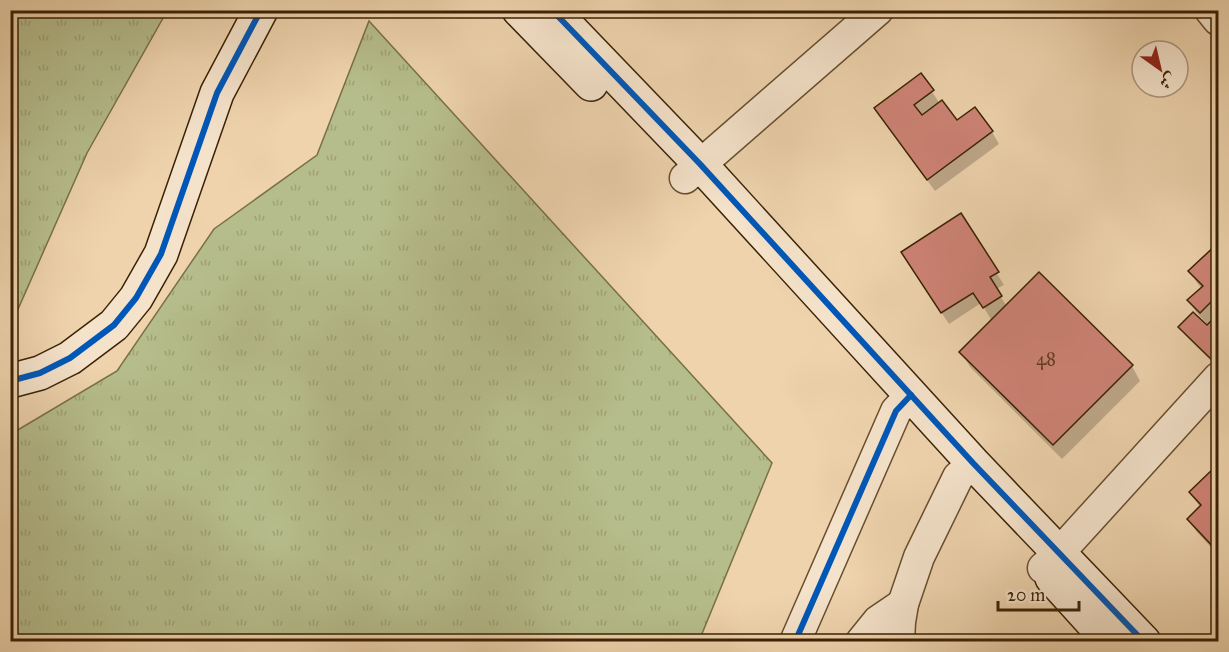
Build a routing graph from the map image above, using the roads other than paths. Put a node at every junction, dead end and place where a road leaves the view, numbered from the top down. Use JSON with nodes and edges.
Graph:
{"nodes":[{"id":1,"x":519,"y":10,"type":"edge"},
{"id":2,"x":552,"y":10,"type":"edge"},
{"id":3,"x":878,"y":10,"type":"edge"},
{"id":4,"x":1210,"y":10,"type":"edge"},
{"id":5,"x":264,"y":14,"type":"edge"},
{"id":6,"x":1218,"y":20,"type":"edge"},
{"id":7,"x":692,"y":171,"type":"junction"},
{"id":8,"x":1218,"y":378,"type":"edge"},
{"id":9,"x":10,"y":381,"type":"edge"},
{"id":10,"x":903,"y":403,"type":"junction"},
{"id":11,"x":965,"y":470,"type":"junction"},
{"id":12,"x":1051,"y":561,"type":"junction"},
{"id":13,"x":903,"y":604,"type":"junction"},
{"id":14,"x":795,"y":642,"type":"edge"},
{"id":15,"x":861,"y":642,"type":"edge"},
{"id":16,"x":899,"y":642,"type":"edge"},
{"id":17,"x":1110,"y":642,"type":"edge"},
{"id":18,"x":1144,"y":642,"type":"edge"}],
"edges":[{"from":1,"to":7,"type":"street"},
{"from":2,"to":7,"type":"street"},
{"from":3,"to":7,"type":"street"},
{"from":4,"to":6,"type":"street"},
{"from":5,"to":9,"type":"street"},
{"from":7,"to":10,"type":"street"},
{"from":8,"to":12,"type":"street"},
{"from":10,"to":11,"type":"street"},
{"from":10,"to":14,"type":"street"},
{"from":11,"to":12,"type":"street"},
{"from":11,"to":13,"type":"street"},
{"from":12,"to":17,"type":"street"},
{"from":12,"to":18,"type":"street"},
{"from":13,"to":15,"type":"street"},
{"from":13,"to":16,"type":"street"}]}
